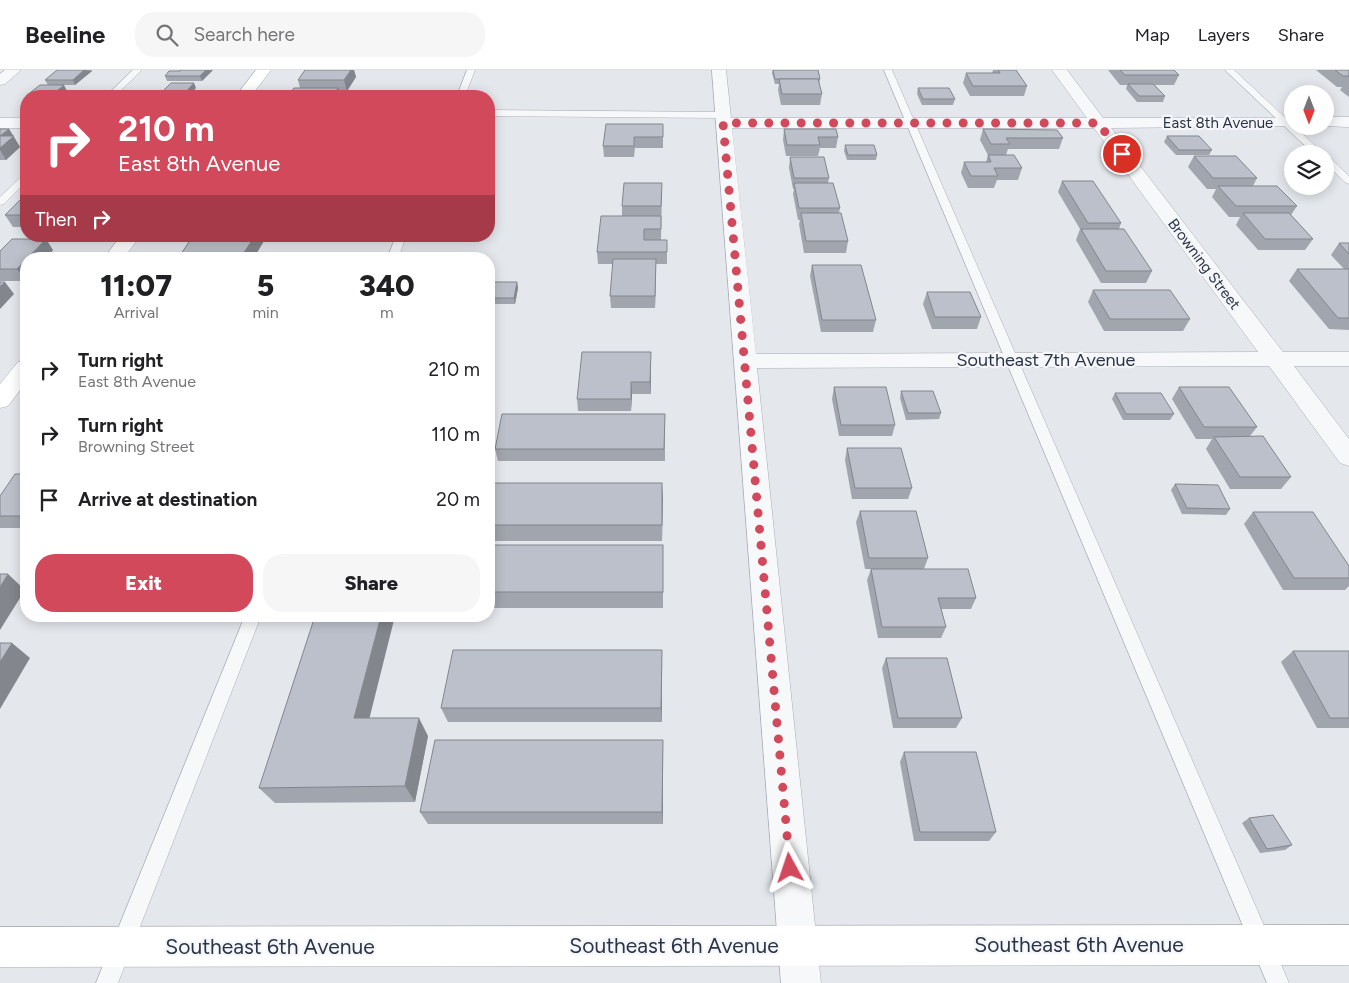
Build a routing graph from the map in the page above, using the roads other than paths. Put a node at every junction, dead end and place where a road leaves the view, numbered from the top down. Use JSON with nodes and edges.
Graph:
{"nodes":[{"id":1,"x":14,"y":70,"type":"edge"},
{"id":2,"x":138,"y":70,"type":"edge"},
{"id":3,"x":264,"y":70,"type":"edge"},
{"id":4,"x":471,"y":70,"type":"edge"},
{"id":5,"x":718,"y":70,"type":"edge"},
{"id":6,"x":888,"y":70,"type":"edge"},
{"id":7,"x":1059,"y":70,"type":"edge"},
{"id":8,"x":1229,"y":70,"type":"edge"},
{"id":9,"x":0,"y":81,"type":"edge"},
{"id":10,"x":116,"y":90,"type":"edge"},
{"id":11,"x":248,"y":90,"type":"edge"},
{"id":12,"x":463,"y":90,"type":"edge"},
{"id":13,"x":495,"y":113,"type":"edge"},
{"id":14,"x":1284,"y":118,"type":"edge"},
{"id":15,"x":723,"y":119,"type":"junction"},
{"id":16,"x":1284,"y":122,"type":"edge"},
{"id":17,"x":1334,"y":122,"type":"edge"},
{"id":18,"x":1349,"y":122,"type":"edge"},
{"id":19,"x":0,"y":123,"type":"edge"},
{"id":20,"x":20,"y":123,"type":"edge"},
{"id":21,"x":910,"y":123,"type":"junction"},
{"id":22,"x":1098,"y":123,"type":"junction"},
{"id":23,"x":1302,"y":135,"type":"edge"},
{"id":24,"x":1311,"y":145,"type":"edge"},
{"id":25,"x":1334,"y":167,"type":"edge"},
{"id":26,"x":1349,"y":181,"type":"edge"},
{"id":27,"x":20,"y":183,"type":"edge"},
{"id":28,"x":0,"y":202,"type":"edge"},
{"id":29,"x":126,"y":242,"type":"edge"},
{"id":30,"x":118,"y":252,"type":"edge"},
{"id":31,"x":1275,"y":359,"type":"junction"},
{"id":32,"x":1349,"y":359,"type":"edge"},
{"id":33,"x":1011,"y":360,"type":"junction"},
{"id":34,"x":744,"y":361,"type":"junction"},
{"id":35,"x":20,"y":375,"type":"edge"},
{"id":36,"x":0,"y":400,"type":"edge"},
{"id":37,"x":1349,"y":457,"type":"edge"},
{"id":38,"x":251,"y":622,"type":"edge"},
{"id":39,"x":1262,"y":945,"type":"junction"},
{"id":40,"x":1349,"y":945,"type":"edge"},
{"id":41,"x":798,"y":946,"type":"junction"},
{"id":42,"x":0,"y":947,"type":"edge"},
{"id":43,"x":122,"y":947,"type":"junction"},
{"id":44,"x":108,"y":983,"type":"edge"},
{"id":45,"x":801,"y":983,"type":"edge"},
{"id":46,"x":1278,"y":983,"type":"edge"}],
"edges":[{"from":1,"to":9,"type":"street"},
{"from":2,"to":10,"type":"lane"},
{"from":3,"to":11,"type":"street"},
{"from":4,"to":12,"type":"lane"},
{"from":5,"to":15,"type":"street"},
{"from":6,"to":21,"type":"lane"},
{"from":7,"to":22,"type":"street","name":"Browning Street"},
{"from":8,"to":14,"type":"lane"},
{"from":13,"to":15,"type":"lane"},
{"from":15,"to":21,"type":"street","name":"East 8th Avenue"},
{"from":15,"to":34,"type":"street"},
{"from":16,"to":22,"type":"street","name":"East 8th Avenue"},
{"from":17,"to":18,"type":"street"},
{"from":19,"to":20,"type":"street"},
{"from":21,"to":22,"type":"street","name":"East 8th Avenue"},
{"from":21,"to":33,"type":"lane"},
{"from":22,"to":31,"type":"street","name":"Browning Street"},
{"from":23,"to":24,"type":"lane"},
{"from":25,"to":26,"type":"lane"},
{"from":27,"to":28,"type":"lane"},
{"from":29,"to":30,"type":"street"},
{"from":31,"to":32,"type":"street","name":"Southeast 7th Avenue"},
{"from":31,"to":33,"type":"street","name":"Southeast 7th Avenue"},
{"from":31,"to":37,"type":"street","name":"Browning Street"},
{"from":33,"to":34,"type":"street","name":"Southeast 7th Avenue"},
{"from":33,"to":39,"type":"lane"},
{"from":34,"to":41,"type":"street"},
{"from":35,"to":36,"type":"street"},
{"from":38,"to":43,"type":"lane"},
{"from":39,"to":40,"type":"street","name":"Southeast 6th Avenue"},
{"from":39,"to":41,"type":"street","name":"Southeast 6th Avenue"},
{"from":39,"to":46,"type":"lane"},
{"from":41,"to":43,"type":"street","name":"Southeast 6th Avenue"},
{"from":41,"to":45,"type":"street"},
{"from":42,"to":43,"type":"street","name":"Southeast 6th Avenue"},
{"from":43,"to":44,"type":"lane"}]}
